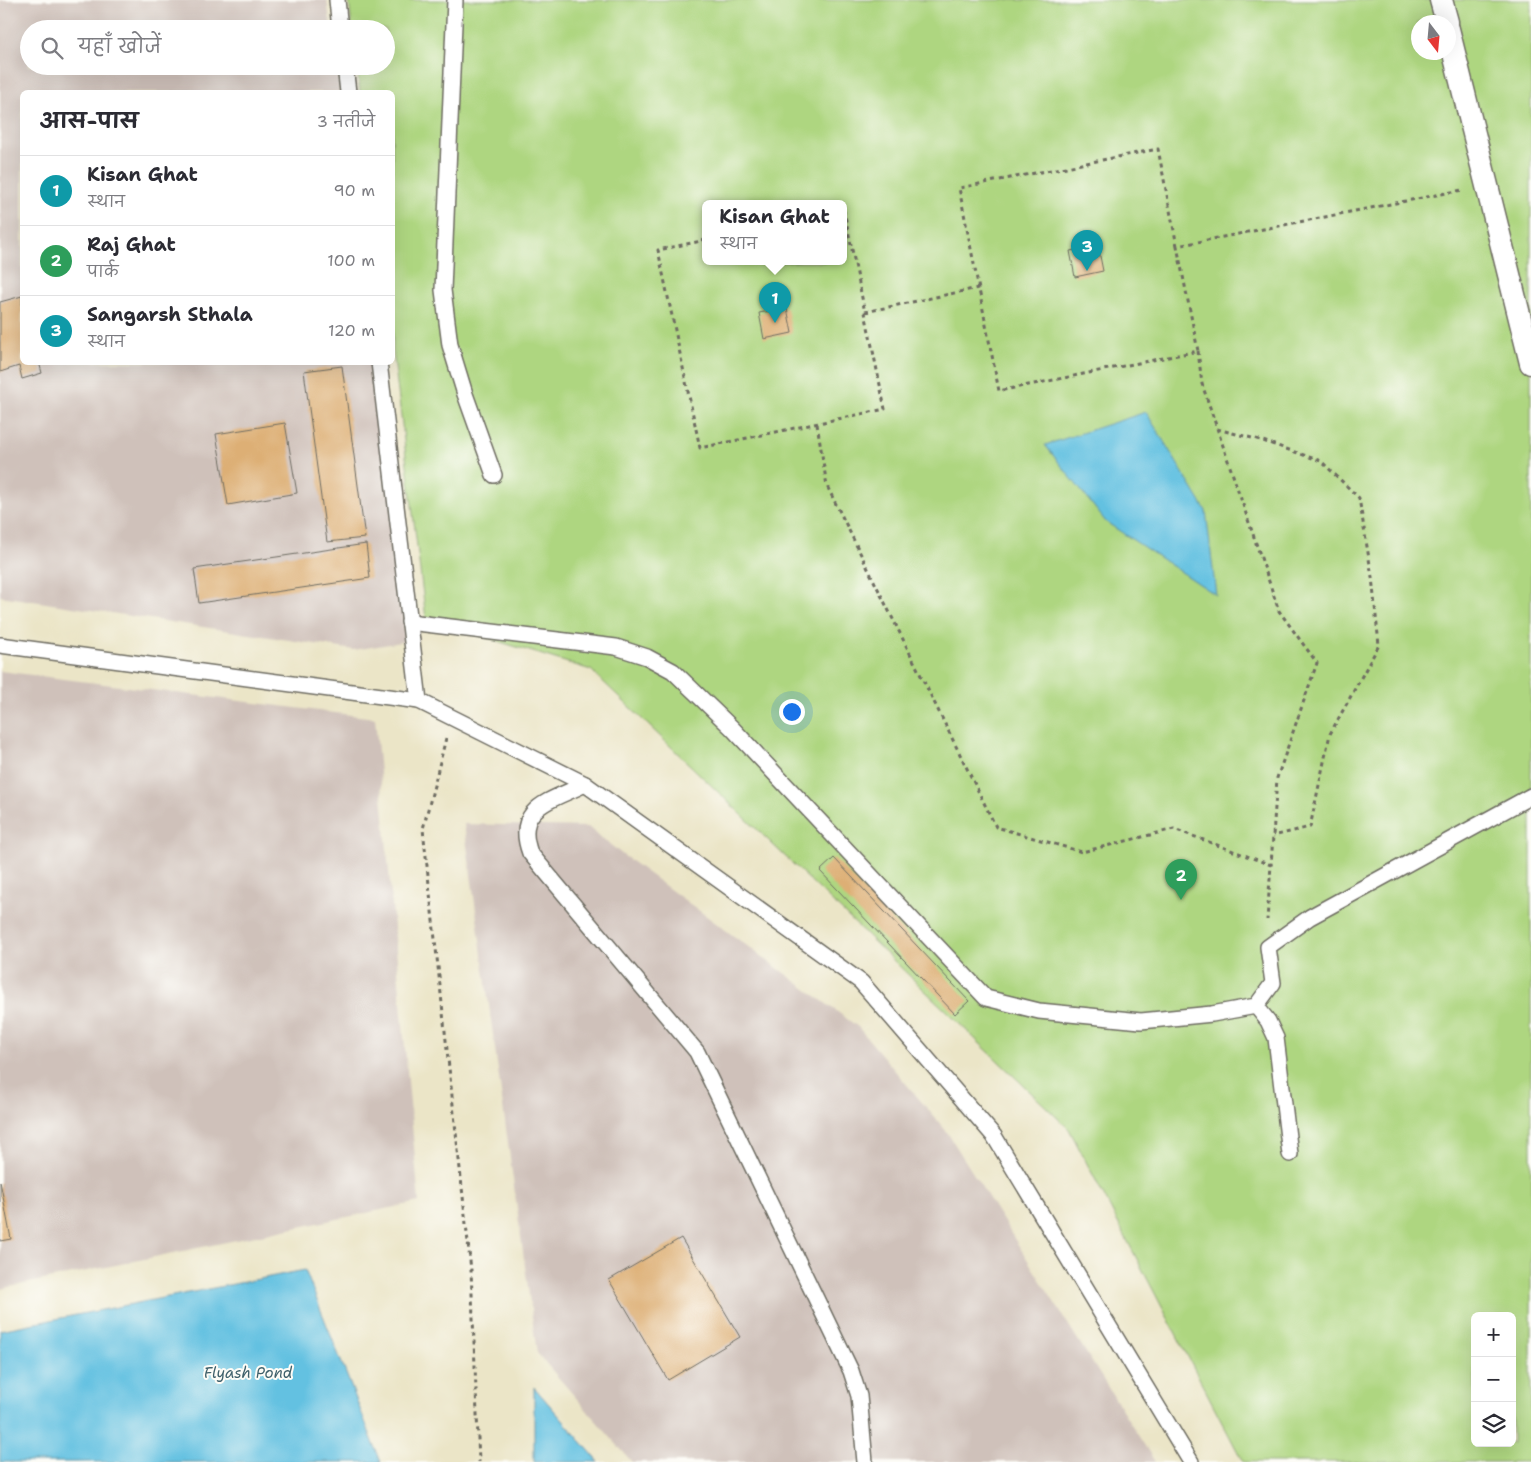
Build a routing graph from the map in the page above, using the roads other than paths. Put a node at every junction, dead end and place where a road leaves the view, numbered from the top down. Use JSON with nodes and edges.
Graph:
{"nodes":[{"id":1,"x":337,"y":0,"type":"edge"},
{"id":2,"x":455,"y":0,"type":"edge"},
{"id":3,"x":1441,"y":0,"type":"edge"},
{"id":4,"x":1445,"y":15,"type":"edge"},
{"id":5,"x":339,"y":20,"type":"edge"},
{"id":6,"x":1456,"y":60,"type":"edge"},
{"id":7,"x":345,"y":75,"type":"edge"},
{"id":8,"x":348,"y":90,"type":"edge"},
{"id":9,"x":1531,"y":363,"type":"edge"},
{"id":10,"x":379,"y":365,"type":"edge"},
{"id":11,"x":494,"y":475,"type":"dead end"},
{"id":12,"x":409,"y":622,"type":"junction"},
{"id":13,"x":0,"y":645,"type":"edge"},
{"id":14,"x":419,"y":701,"type":"junction"},
{"id":15,"x":585,"y":784,"type":"junction"},
{"id":16,"x":1531,"y":796,"type":"edge"},
{"id":17,"x":1256,"y":1006,"type":"junction"},
{"id":18,"x":1290,"y":1154,"type":"dead end"},
{"id":19,"x":865,"y":1462,"type":"edge"},
{"id":20,"x":1190,"y":1462,"type":"edge"}],
"edges":[{"from":1,"to":5,"type":"lane"},
{"from":2,"to":11,"type":"lane"},
{"from":3,"to":4,"type":"street"},
{"from":6,"to":9,"type":"street"},
{"from":7,"to":8,"type":"lane"},
{"from":10,"to":12,"type":"lane"},
{"from":12,"to":14,"type":"lane"},
{"from":12,"to":17,"type":"lane"},
{"from":13,"to":14,"type":"lane"},
{"from":14,"to":15,"type":"lane"},
{"from":15,"to":19,"type":"lane"},
{"from":15,"to":20,"type":"lane"},
{"from":16,"to":17,"type":"lane"},
{"from":17,"to":18,"type":"lane"}]}
